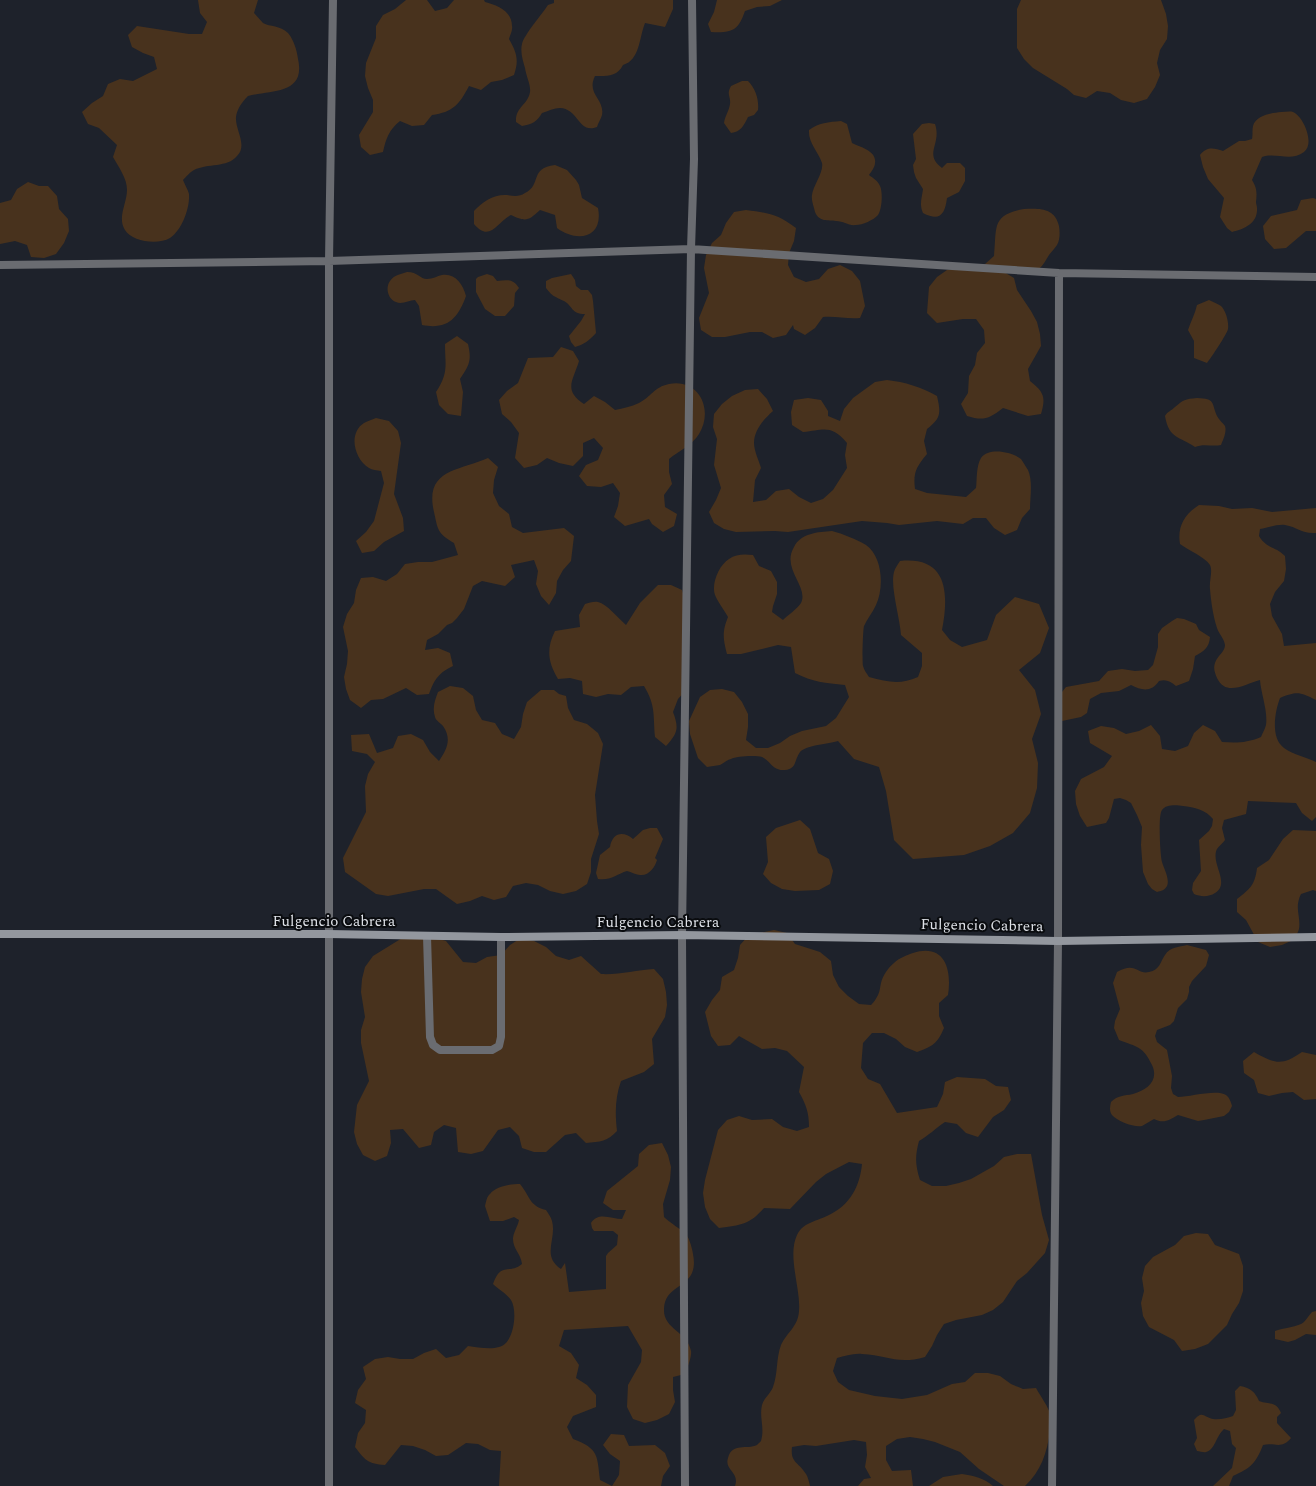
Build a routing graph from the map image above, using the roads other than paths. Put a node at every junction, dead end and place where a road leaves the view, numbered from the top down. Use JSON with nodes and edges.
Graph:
{"nodes":[{"id":1,"x":333,"y":0,"type":"edge"},
{"id":2,"x":692,"y":0,"type":"edge"},
{"id":3,"x":691,"y":249,"type":"junction"},
{"id":4,"x":329,"y":261,"type":"junction"},
{"id":5,"x":0,"y":265,"type":"edge"},
{"id":6,"x":1059,"y":273,"type":"junction"},
{"id":7,"x":1316,"y":277,"type":"edge"},
{"id":8,"x":0,"y":934,"type":"edge"},
{"id":9,"x":328,"y":934,"type":"junction"},
{"id":10,"x":682,"y":935,"type":"junction"},
{"id":11,"x":427,"y":936,"type":"junction"},
{"id":12,"x":501,"y":937,"type":"junction"},
{"id":13,"x":1316,"y":937,"type":"edge"},
{"id":14,"x":1058,"y":941,"type":"junction"},
{"id":15,"x":329,"y":1486,"type":"edge"},
{"id":16,"x":685,"y":1486,"type":"edge"},
{"id":17,"x":1052,"y":1486,"type":"edge"}],
"edges":[{"from":1,"to":4,"type":"street"},
{"from":2,"to":3,"type":"street"},
{"from":3,"to":4,"type":"street"},
{"from":3,"to":6,"type":"street"},
{"from":3,"to":10,"type":"street"},
{"from":4,"to":5,"type":"street"},
{"from":4,"to":9,"type":"street"},
{"from":6,"to":7,"type":"street"},
{"from":6,"to":14,"type":"street"},
{"from":8,"to":9,"type":"main road","name":"Fulgencio Cabrera"},
{"from":9,"to":11,"type":"main road","name":"Fulgencio Cabrera"},
{"from":9,"to":15,"type":"street"},
{"from":10,"to":12,"type":"main road","name":"Fulgencio Cabrera"},
{"from":10,"to":14,"type":"main road","name":"Fulgencio Cabrera"},
{"from":10,"to":16,"type":"street"},
{"from":11,"to":12,"type":"main road","name":"Fulgencio Cabrera"},
{"from":11,"to":12,"type":"street"},
{"from":13,"to":14,"type":"main road","name":"Fulgencio Cabrera"},
{"from":14,"to":17,"type":"street"}]}
